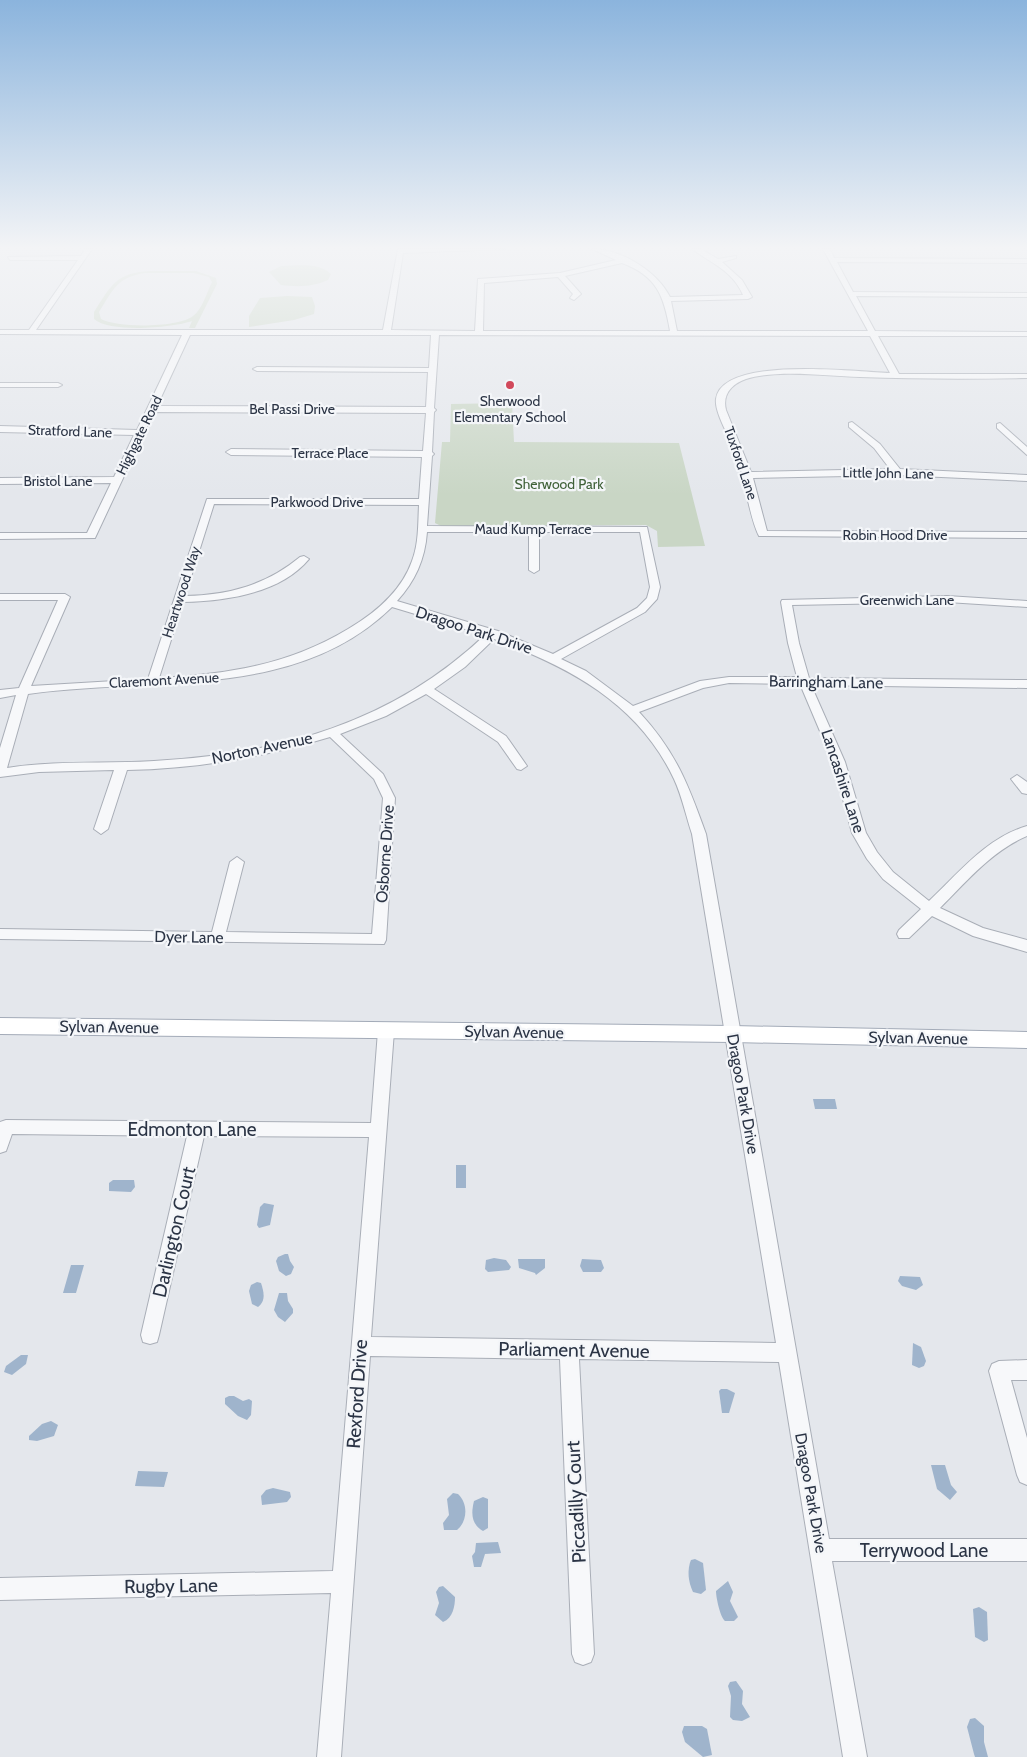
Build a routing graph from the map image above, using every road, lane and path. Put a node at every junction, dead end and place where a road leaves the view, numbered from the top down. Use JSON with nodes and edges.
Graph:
{"nodes":[{"id":1,"x":872,"y":331,"type":"edge"},
{"id":2,"x":0,"y":332,"type":"edge"},
{"id":3,"x":31,"y":332,"type":"joint"},
{"id":4,"x":387,"y":332,"type":"joint"},
{"id":5,"x":436,"y":332,"type":"junction"},
{"id":6,"x":479,"y":332,"type":"joint"},
{"id":7,"x":187,"y":333,"type":"junction"},
{"id":8,"x":674,"y":333,"type":"joint"},
{"id":9,"x":874,"y":334,"type":"junction"},
{"id":10,"x":1027,"y":334,"type":"edge"},
{"id":11,"x":257,"y":369,"type":"dead end"},
{"id":12,"x":433,"y":370,"type":"junction"},
{"id":13,"x":896,"y":376,"type":"junction"},
{"id":14,"x":1027,"y":376,"type":"edge"},
{"id":15,"x":0,"y":385,"type":"edge"},
{"id":16,"x":58,"y":385,"type":"dead end"},
{"id":17,"x":152,"y":409,"type":"junction"},
{"id":18,"x":432,"y":410,"type":"junction"},
{"id":19,"x":852,"y":425,"type":"dead end"},
{"id":20,"x":1000,"y":426,"type":"dead end"},
{"id":21,"x":0,"y":429,"type":"edge"},
{"id":22,"x":140,"y":433,"type":"junction"},
{"id":23,"x":231,"y":452,"type":"dead end"},
{"id":24,"x":1027,"y":452,"type":"edge"},
{"id":25,"x":429,"y":454,"type":"junction"},
{"id":26,"x":897,"y":472,"type":"junction"},
{"id":27,"x":748,"y":475,"type":"junction"},
{"id":28,"x":1027,"y":478,"type":"edge"},
{"id":29,"x":116,"y":480,"type":"junction"},
{"id":30,"x":0,"y":481,"type":"edge"},
{"id":31,"x":210,"y":501,"type":"joint"},
{"id":32,"x":424,"y":502,"type":"junction"},
{"id":33,"x":422,"y":529,"type":"junction"},
{"id":34,"x":534,"y":529,"type":"junction"},
{"id":35,"x":763,"y":534,"type":"joint"},
{"id":36,"x":1027,"y":535,"type":"edge"},
{"id":37,"x":0,"y":536,"type":"edge"},
{"id":38,"x":304,"y":560,"type":"dead end"},
{"id":39,"x":534,"y":570,"type":"dead end"},
{"id":40,"x":0,"y":597,"type":"edge"},
{"id":41,"x":179,"y":599,"type":"junction"},
{"id":42,"x":786,"y":602,"type":"joint"},
{"id":43,"x":391,"y":603,"type":"junction"},
{"id":44,"x":1027,"y":604,"type":"edge"},
{"id":45,"x":494,"y":633,"type":"junction"},
{"id":46,"x":554,"y":658,"type":"junction"},
{"id":47,"x":805,"y":682,"type":"junction"},
{"id":48,"x":152,"y":683,"type":"junction"},
{"id":49,"x":1027,"y":684,"type":"edge"},
{"id":50,"x":24,"y":689,"type":"junction"},
{"id":51,"x":426,"y":689,"type":"junction"},
{"id":52,"x":0,"y":694,"type":"edge"},
{"id":53,"x":631,"y":711,"type":"junction"},
{"id":54,"x":331,"y":732,"type":"junction"},
{"id":55,"x":122,"y":766,"type":"junction"},
{"id":56,"x":522,"y":766,"type":"dead end"},
{"id":57,"x":0,"y":768,"type":"edge"},
{"id":58,"x":0,"y":773,"type":"edge"},
{"id":59,"x":1017,"y":779,"type":"dead end"},
{"id":60,"x":1027,"y":790,"type":"edge"},
{"id":61,"x":101,"y":829,"type":"dead end"},
{"id":62,"x":1027,"y":831,"type":"edge"},
{"id":63,"x":237,"y":862,"type":"dead end"},
{"id":64,"x":931,"y":908,"type":"junction"},
{"id":65,"x":0,"y":934,"type":"edge"},
{"id":66,"x":904,"y":934,"type":"dead end"},
{"id":67,"x":218,"y":937,"type":"junction"},
{"id":68,"x":379,"y":940,"type":"joint"},
{"id":69,"x":1027,"y":946,"type":"edge"},
{"id":70,"x":0,"y":1026,"type":"edge"},
{"id":71,"x":386,"y":1031,"type":"junction"},
{"id":72,"x":733,"y":1034,"type":"junction"},
{"id":73,"x":1027,"y":1040,"type":"edge"},
{"id":74,"x":197,"y":1129,"type":"junction"},
{"id":75,"x":378,"y":1130,"type":"junction"},
{"id":76,"x":0,"y":1146,"type":"edge"},
{"id":77,"x":150,"y":1335,"type":"dead end"},
{"id":78,"x":360,"y":1346,"type":"junction"},
{"id":79,"x":569,"y":1350,"type":"junction"},
{"id":80,"x":787,"y":1353,"type":"junction"},
{"id":81,"x":1027,"y":1370,"type":"edge"},
{"id":82,"x":1027,"y":1475,"type":"edge"},
{"id":83,"x":820,"y":1550,"type":"junction"},
{"id":84,"x":1027,"y":1550,"type":"edge"},
{"id":85,"x":342,"y":1582,"type":"junction"},
{"id":86,"x":0,"y":1590,"type":"edge"},
{"id":87,"x":584,"y":1654,"type":"dead end"},
{"id":88,"x":329,"y":1757,"type":"edge"},
{"id":89,"x":855,"y":1757,"type":"edge"}],
"edges":[{"from":1,"to":9,"type":"street"},
{"from":2,"to":3,"type":"street"},
{"from":3,"to":7,"type":"street"},
{"from":4,"to":5,"type":"street"},
{"from":4,"to":7,"type":"street"},
{"from":5,"to":6,"type":"street"},
{"from":5,"to":12,"type":"street","name":"Claremont Avenue"},
{"from":6,"to":8,"type":"street"},
{"from":7,"to":17,"type":"street","name":"Highgate Road"},
{"from":8,"to":9,"type":"street"},
{"from":9,"to":10,"type":"street"},
{"from":9,"to":13,"type":"street"},
{"from":11,"to":12,"type":"street"},
{"from":12,"to":18,"type":"street","name":"Claremont Avenue"},
{"from":13,"to":14,"type":"street"},
{"from":13,"to":27,"type":"street","name":"Tuxford Lane"},
{"from":15,"to":16,"type":"street"},
{"from":17,"to":18,"type":"street","name":"Bel Passi Drive"},
{"from":17,"to":22,"type":"street","name":"Highgate Road"},
{"from":18,"to":25,"type":"street","name":"Claremont Avenue"},
{"from":19,"to":26,"type":"street"},
{"from":20,"to":24,"type":"street"},
{"from":21,"to":22,"type":"street","name":"Stratford Lane"},
{"from":22,"to":29,"type":"street","name":"Highgate Road"},
{"from":23,"to":25,"type":"street","name":"Terrace Place"},
{"from":25,"to":32,"type":"street","name":"Claremont Avenue"},
{"from":26,"to":27,"type":"street","name":"Little John Lane"},
{"from":26,"to":28,"type":"street","name":"Little John Lane"},
{"from":27,"to":35,"type":"street","name":"Tuxford Lane"},
{"from":29,"to":30,"type":"street","name":"Bristol Lane"},
{"from":29,"to":37,"type":"street","name":"Highgate Road"},
{"from":31,"to":32,"type":"street","name":"Parkwood Drive"},
{"from":31,"to":41,"type":"street","name":"Heartwood Way"},
{"from":32,"to":33,"type":"street","name":"Claremont Avenue"},
{"from":33,"to":34,"type":"street","name":"Maud Kump Terrace"},
{"from":33,"to":43,"type":"street","name":"Claremont Avenue"},
{"from":34,"to":39,"type":"street"},
{"from":34,"to":46,"type":"street","name":"Maud Kump Terrace"},
{"from":35,"to":36,"type":"street","name":"Robin Hood Drive"},
{"from":38,"to":41,"type":"street"},
{"from":40,"to":50,"type":"street"},
{"from":41,"to":48,"type":"street","name":"Heartwood Way"},
{"from":42,"to":44,"type":"street","name":"Greenwich Lane"},
{"from":42,"to":47,"type":"street","name":"Lancashire Lane"},
{"from":43,"to":45,"type":"street","name":"Dragoo Park Drive"},
{"from":43,"to":48,"type":"street","name":"Claremont Avenue"},
{"from":45,"to":46,"type":"street","name":"Dragoo Park Drive"},
{"from":45,"to":51,"type":"street","name":"Norton Avenue"},
{"from":46,"to":53,"type":"street","name":"Dragoo Park Drive"},
{"from":47,"to":49,"type":"street","name":"Barringham Lane"},
{"from":47,"to":53,"type":"street","name":"Barringham Lane"},
{"from":47,"to":64,"type":"street","name":"Lancashire Lane"},
{"from":48,"to":50,"type":"street","name":"Claremont Avenue"},
{"from":50,"to":52,"type":"street","name":"Claremont Avenue"},
{"from":50,"to":57,"type":"street"},
{"from":51,"to":54,"type":"street","name":"Norton Avenue"},
{"from":51,"to":56,"type":"street"},
{"from":53,"to":72,"type":"street","name":"Dragoo Park Drive"},
{"from":54,"to":55,"type":"street","name":"Norton Avenue"},
{"from":54,"to":68,"type":"street","name":"Osborne Drive"},
{"from":55,"to":58,"type":"street","name":"Norton Avenue"},
{"from":55,"to":61,"type":"street"},
{"from":59,"to":60,"type":"street"},
{"from":62,"to":64,"type":"street"},
{"from":63,"to":67,"type":"street"},
{"from":64,"to":66,"type":"street"},
{"from":64,"to":69,"type":"street"},
{"from":65,"to":67,"type":"street","name":"Dyer Lane"},
{"from":67,"to":68,"type":"street","name":"Dyer Lane"},
{"from":70,"to":71,"type":"main road","name":"Sylvan Avenue"},
{"from":71,"to":72,"type":"main road","name":"Sylvan Avenue"},
{"from":71,"to":75,"type":"street","name":"Rexford Drive"},
{"from":72,"to":73,"type":"main road","name":"Sylvan Avenue"},
{"from":72,"to":80,"type":"street","name":"Dragoo Park Drive"},
{"from":74,"to":75,"type":"street","name":"Edmonton Lane"},
{"from":74,"to":76,"type":"street","name":"Edmonton Lane"},
{"from":74,"to":77,"type":"street","name":"Darlington Court"},
{"from":75,"to":78,"type":"street","name":"Rexford Drive"},
{"from":78,"to":79,"type":"street","name":"Parliament Avenue"},
{"from":78,"to":85,"type":"street","name":"Rexford Drive"},
{"from":79,"to":80,"type":"street","name":"Parliament Avenue"},
{"from":79,"to":87,"type":"street","name":"Piccadilly Court"},
{"from":80,"to":83,"type":"street","name":"Dragoo Park Drive"},
{"from":81,"to":82,"type":"street"},
{"from":83,"to":84,"type":"street","name":"Terrywood Lane"},
{"from":83,"to":89,"type":"street","name":"Dragoo Park Drive"},
{"from":85,"to":86,"type":"street","name":"Rugby Lane"},
{"from":85,"to":88,"type":"street","name":"Rexford Drive"}]}
